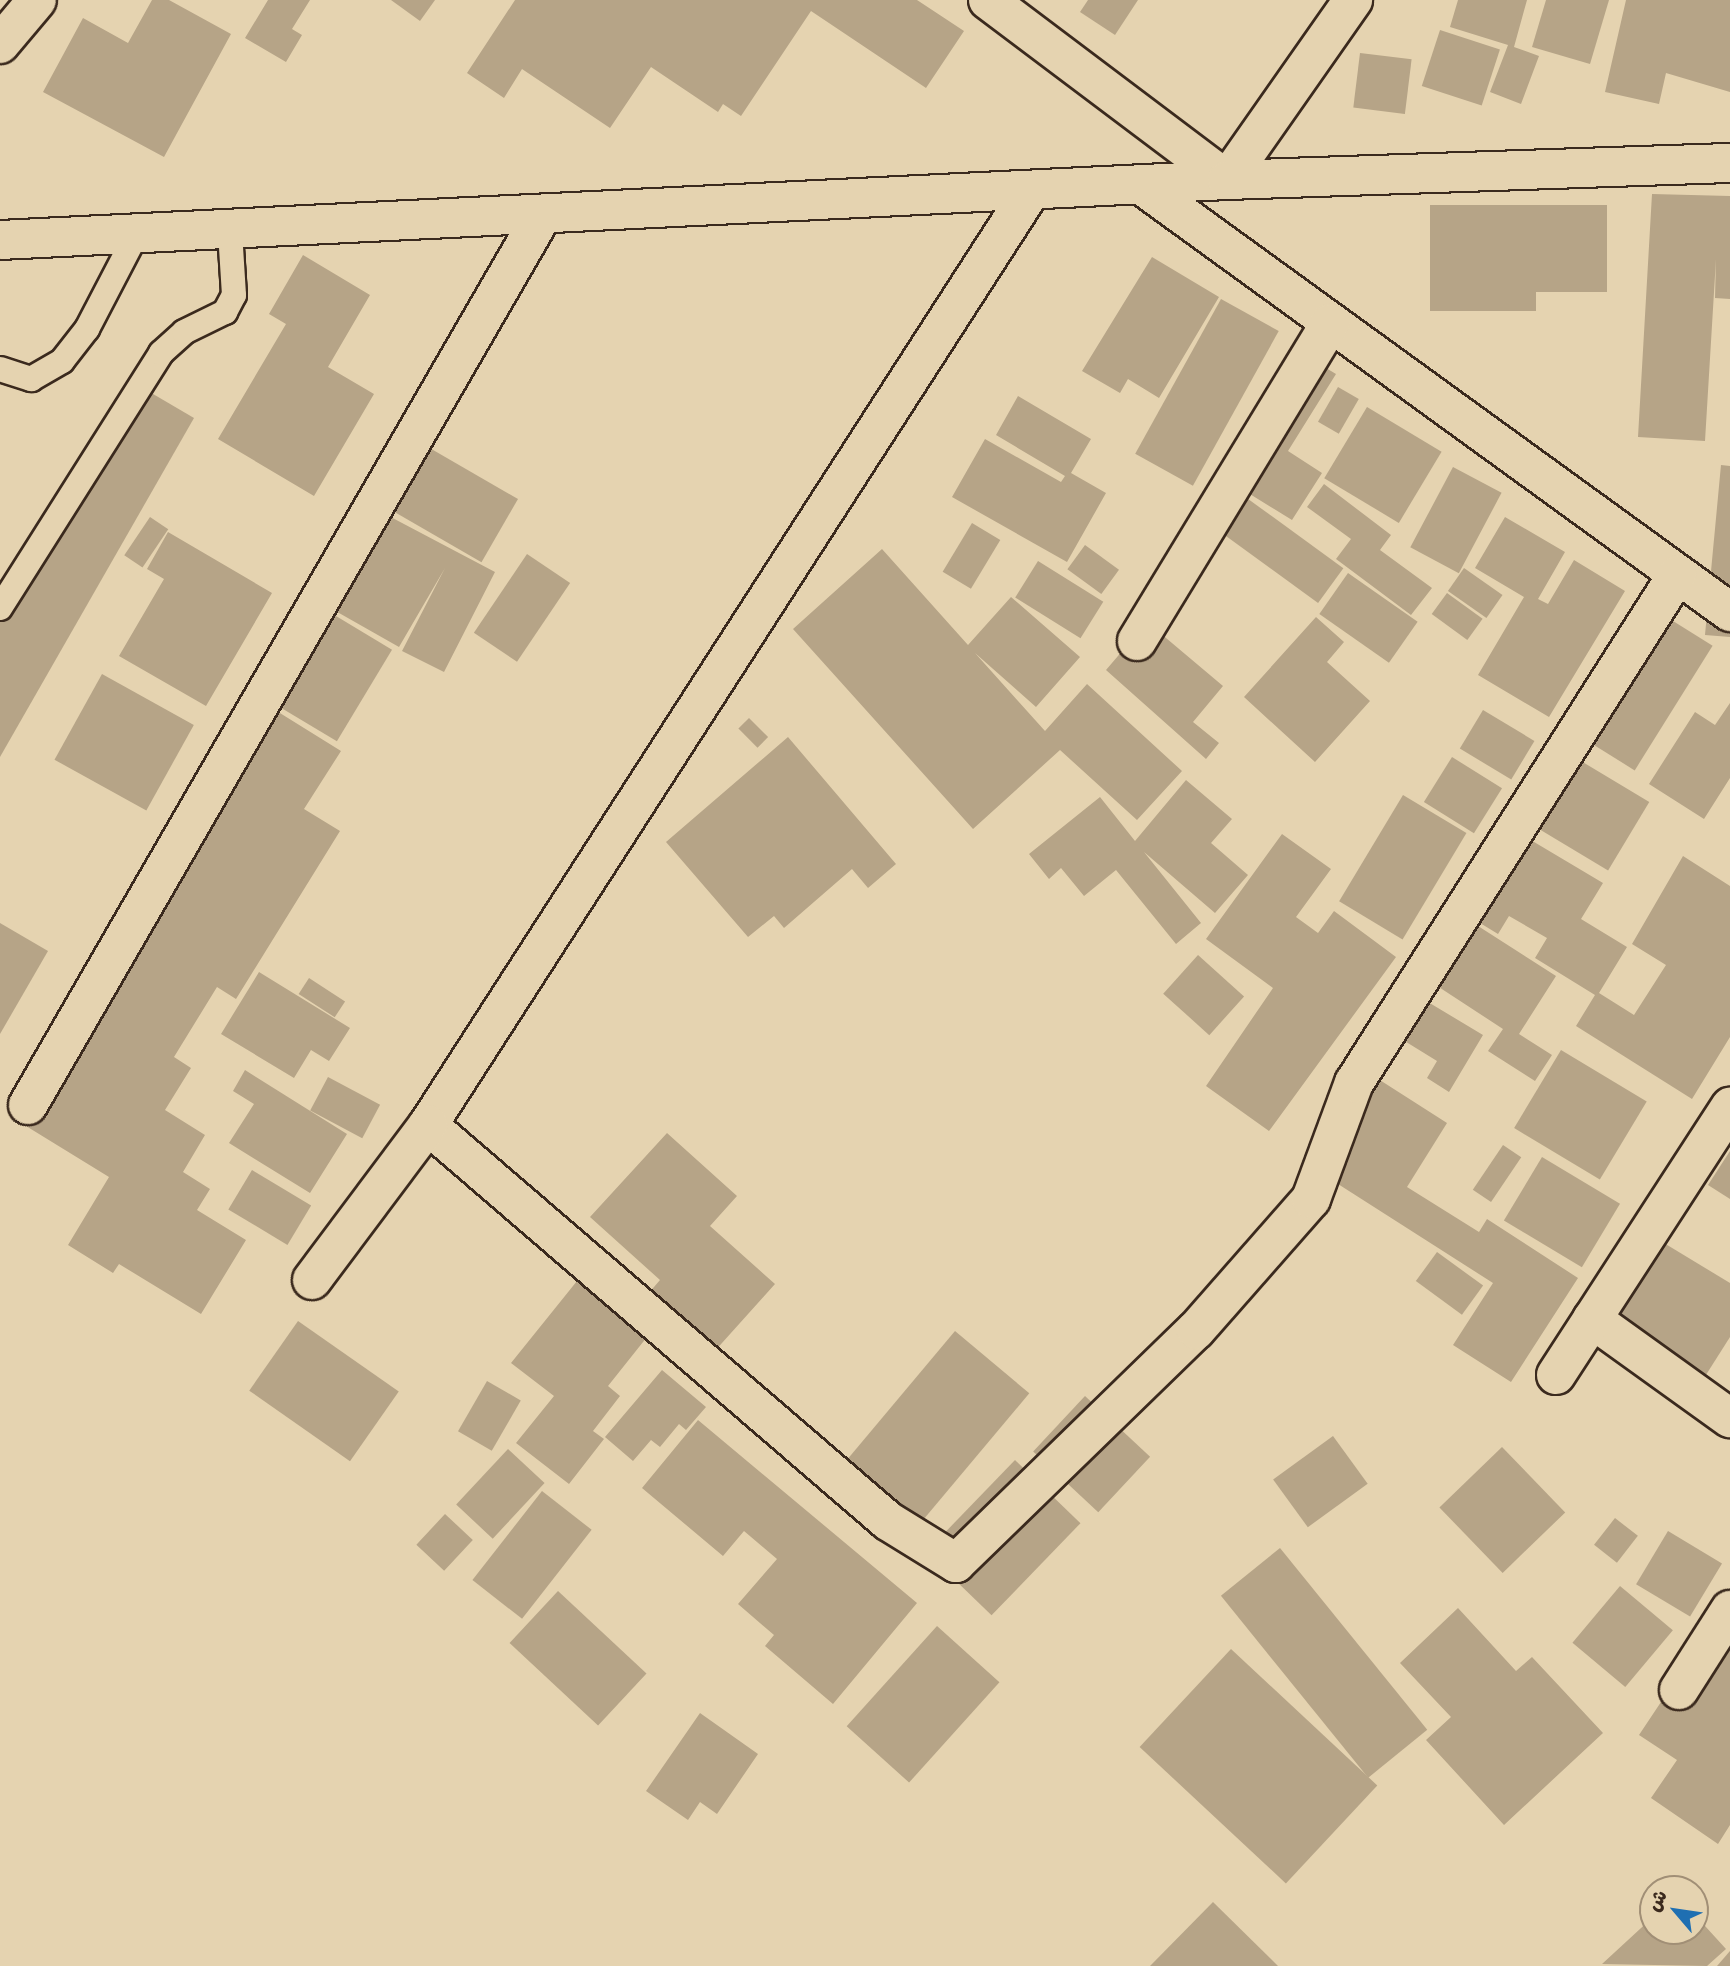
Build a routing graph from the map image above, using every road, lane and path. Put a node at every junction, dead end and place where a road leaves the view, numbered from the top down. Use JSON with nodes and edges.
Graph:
{"nodes":[{"id":1,"x":37,"y":0,"type":"edge"},
{"id":2,"x":988,"y":0,"type":"edge"},
{"id":3,"x":1353,"y":0,"type":"edge"},
{"id":4,"x":0,"y":44,"type":"edge"},
{"id":5,"x":1730,"y":163,"type":"edge"},
{"id":6,"x":1227,"y":180,"type":"junction"},
{"id":7,"x":1144,"y":187,"type":"junction"},
{"id":8,"x":1030,"y":192,"type":"junction"},
{"id":9,"x":541,"y":217,"type":"junction"},
{"id":10,"x":230,"y":231,"type":"junction"},
{"id":11,"x":136,"y":235,"type":"junction"},
{"id":12,"x":0,"y":240,"type":"edge"},
{"id":13,"x":1330,"y":323,"type":"junction"},
{"id":14,"x":0,"y":369,"type":"edge"},
{"id":15,"x":1677,"y":575,"type":"junction"},
{"id":16,"x":0,"y":608,"type":"edge"},
{"id":17,"x":1730,"y":612,"type":"edge"},
{"id":18,"x":1137,"y":640,"type":"dead end"},
{"id":19,"x":28,"y":1105,"type":"dead end"},
{"id":20,"x":1730,"y":1107,"type":"edge"},
{"id":21,"x":428,"y":1125,"type":"junction"},
{"id":22,"x":312,"y":1280,"type":"dead end"},
{"id":23,"x":1592,"y":1319,"type":"junction"},
{"id":24,"x":1556,"y":1375,"type":"dead end"},
{"id":25,"x":1730,"y":1418,"type":"edge"},
{"id":26,"x":1730,"y":1610,"type":"edge"},
{"id":27,"x":1679,"y":1690,"type":"dead end"}],
"edges":[{"from":1,"to":4,"type":"street"},
{"from":2,"to":6,"type":"street"},
{"from":3,"to":6,"type":"street"},
{"from":5,"to":6,"type":"street"},
{"from":6,"to":7,"type":"street"},
{"from":7,"to":8,"type":"street"},
{"from":7,"to":13,"type":"street"},
{"from":8,"to":9,"type":"street"},
{"from":8,"to":21,"type":"street"},
{"from":9,"to":10,"type":"street"},
{"from":9,"to":19,"type":"street"},
{"from":10,"to":11,"type":"street"},
{"from":10,"to":16,"type":"lane"},
{"from":11,"to":12,"type":"street"},
{"from":11,"to":14,"type":"lane"},
{"from":13,"to":15,"type":"street"},
{"from":13,"to":18,"type":"street"},
{"from":15,"to":17,"type":"street"},
{"from":15,"to":21,"type":"street"},
{"from":20,"to":23,"type":"street"},
{"from":21,"to":22,"type":"street"},
{"from":23,"to":24,"type":"street"},
{"from":23,"to":25,"type":"street"},
{"from":26,"to":27,"type":"street"}]}
